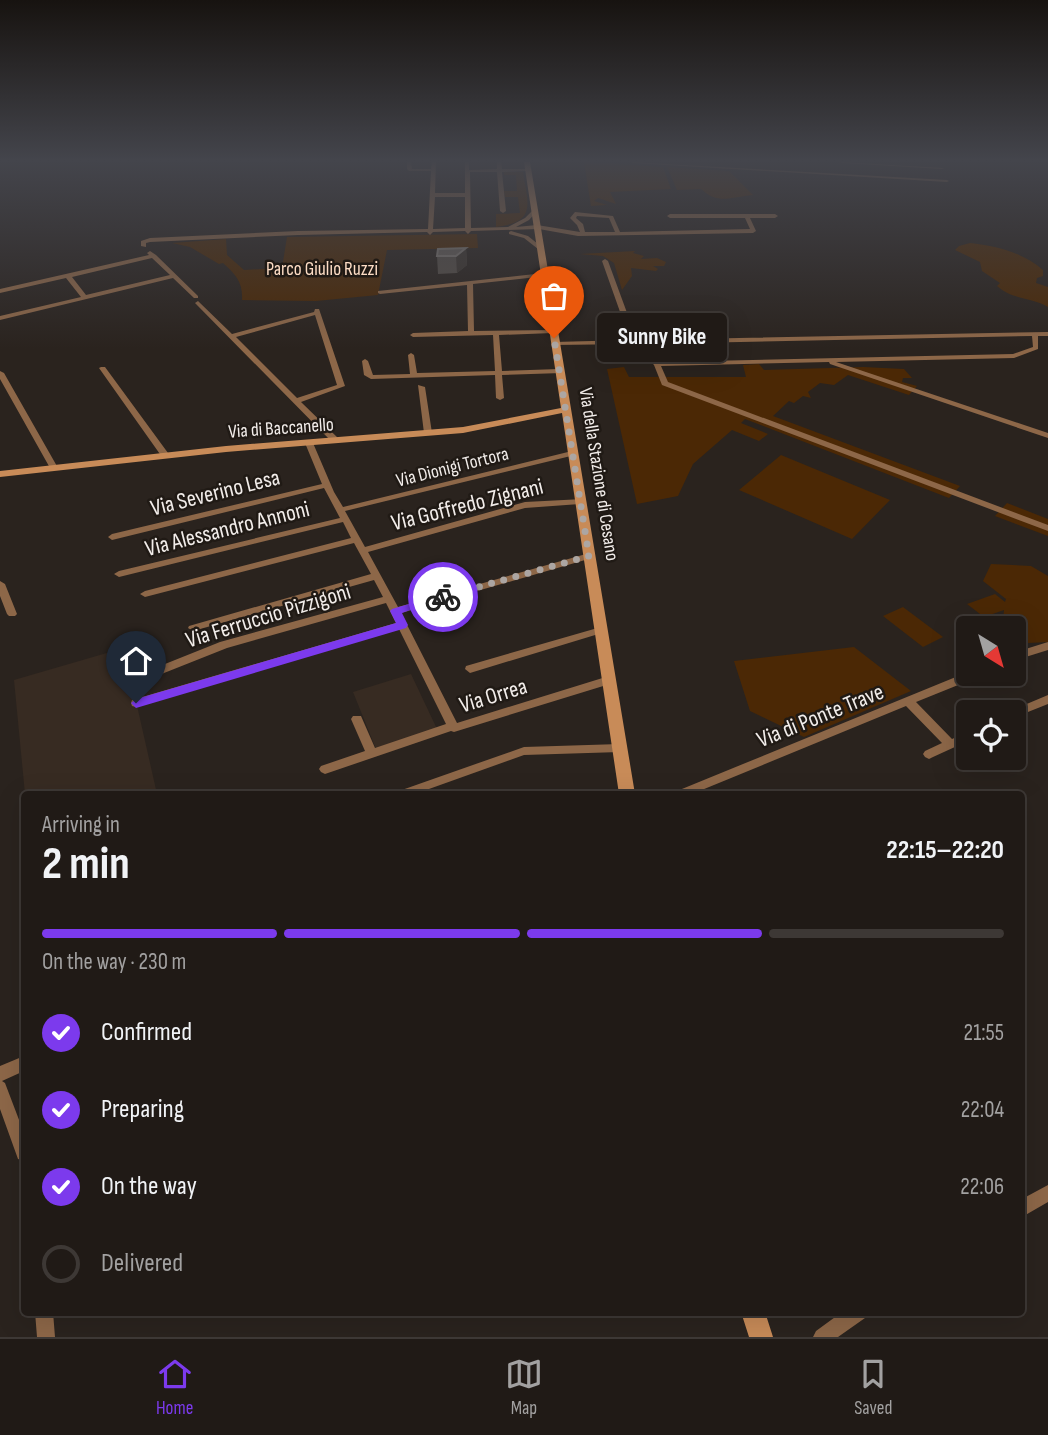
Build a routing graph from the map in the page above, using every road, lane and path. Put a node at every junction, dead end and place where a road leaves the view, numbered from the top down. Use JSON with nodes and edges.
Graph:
{"nodes":[{"id":1,"x":430,"y":224,"type":"edge"},
{"id":2,"x":468,"y":224,"type":"edge"},
{"id":3,"x":518,"y":224,"type":"edge"},
{"id":4,"x":537,"y":224,"type":"edge"},
{"id":5,"x":580,"y":224,"type":"edge"},
{"id":6,"x":614,"y":224,"type":"edge"},
{"id":7,"x":751,"y":224,"type":"edge"},
{"id":8,"x":537,"y":228,"type":"junction"},
{"id":9,"x":500,"y":230,"type":"junction"},
{"id":10,"x":468,"y":231,"type":"junction"},
{"id":11,"x":430,"y":232,"type":"junction"},
{"id":12,"x":618,"y":233,"type":"junction"},
{"id":13,"x":583,"y":234,"type":"junction"},
{"id":14,"x":540,"y":248,"type":"junction"},
{"id":15,"x":153,"y":256,"type":"junction"},
{"id":16,"x":605,"y":261,"type":"dead end"},
{"id":17,"x":173,"y":275,"type":"junction"},
{"id":18,"x":544,"y":275,"type":"junction"},
{"id":19,"x":68,"y":276,"type":"junction"},
{"id":20,"x":470,"y":283,"type":"junction"},
{"id":21,"x":0,"y":291,"type":"edge"},
{"id":22,"x":380,"y":292,"type":"dead end"},
{"id":23,"x":84,"y":296,"type":"junction"},
{"id":24,"x":0,"y":316,"type":"edge"},
{"id":25,"x":552,"y":331,"type":"junction"},
{"id":26,"x":496,"y":332,"type":"junction"},
{"id":27,"x":471,"y":333,"type":"junction"},
{"id":28,"x":1035,"y":334,"type":"junction"},
{"id":29,"x":1048,"y":334,"type":"edge"},
{"id":30,"x":413,"y":335,"type":"dead end"},
{"id":31,"x":231,"y":336,"type":"junction"},
{"id":32,"x":637,"y":341,"type":"junction"},
{"id":33,"x":651,"y":341,"type":"junction"},
{"id":34,"x":554,"y":344,"type":"junction"},
{"id":35,"x":670,"y":352,"type":"junction"},
{"id":36,"x":411,"y":355,"type":"dead end"},
{"id":37,"x":824,"y":360,"type":"junction"},
{"id":38,"x":365,"y":361,"type":"dead end"},
{"id":39,"x":659,"y":364,"type":"junction"},
{"id":40,"x":103,"y":368,"type":"dead end"},
{"id":41,"x":559,"y":371,"type":"junction"},
{"id":42,"x":499,"y":372,"type":"junction"},
{"id":43,"x":0,"y":373,"type":"edge"},
{"id":44,"x":414,"y":374,"type":"junction"},
{"id":45,"x":421,"y":387,"type":"dead end"},
{"id":46,"x":500,"y":398,"type":"dead end"},
{"id":47,"x":296,"y":401,"type":"junction"},
{"id":48,"x":564,"y":410,"type":"junction"},
{"id":49,"x":428,"y":433,"type":"junction"},
{"id":50,"x":1048,"y":436,"type":"edge"},
{"id":51,"x":336,"y":441,"type":"junction"},
{"id":52,"x":309,"y":443,"type":"junction"},
{"id":53,"x":572,"y":453,"type":"junction"},
{"id":54,"x":165,"y":455,"type":"junction"},
{"id":55,"x":54,"y":468,"type":"junction"},
{"id":56,"x":0,"y":474,"type":"edge"},
{"id":57,"x":327,"y":485,"type":"junction"},
{"id":58,"x":580,"y":501,"type":"junction"},
{"id":59,"x":342,"y":514,"type":"junction"},
{"id":60,"x":1048,"y":528,"type":"edge"},
{"id":61,"x":112,"y":537,"type":"dead end"},
{"id":62,"x":356,"y":539,"type":"junction"},
{"id":63,"x":364,"y":550,"type":"junction"},
{"id":64,"x":589,"y":556,"type":"junction"},
{"id":65,"x":118,"y":574,"type":"dead end"},
{"id":66,"x":377,"y":576,"type":"junction"},
{"id":67,"x":0,"y":584,"type":"edge"},
{"id":68,"x":145,"y":594,"type":"dead end"},
{"id":69,"x":389,"y":599,"type":"junction"},
{"id":70,"x":396,"y":611,"type":"junction"},
{"id":71,"x":12,"y":614,"type":"dead end"},
{"id":72,"x":402,"y":625,"type":"junction"},
{"id":73,"x":193,"y":628,"type":"dead end"},
{"id":74,"x":601,"y":630,"type":"junction"},
{"id":75,"x":1048,"y":646,"type":"edge"},
{"id":76,"x":1026,"y":653,"type":"edge"},
{"id":77,"x":470,"y":669,"type":"dead end"},
{"id":78,"x":159,"y":671,"type":"dead end"},
{"id":79,"x":608,"y":680,"type":"junction"},
{"id":80,"x":956,"y":681,"type":"edge"},
{"id":81,"x":1048,"y":699,"type":"edge"},
{"id":82,"x":908,"y":701,"type":"junction"},
{"id":83,"x":136,"y":703,"type":"dead end"},
{"id":84,"x":1026,"y":708,"type":"edge"},
{"id":85,"x":357,"y":719,"type":"dead end"},
{"id":86,"x":453,"y":726,"type":"junction"},
{"id":87,"x":956,"y":741,"type":"edge"},
{"id":88,"x":950,"y":744,"type":"junction"},
{"id":89,"x":620,"y":748,"type":"junction"},
{"id":90,"x":372,"y":753,"type":"junction"},
{"id":91,"x":929,"y":754,"type":"dead end"},
{"id":92,"x":325,"y":769,"type":"dead end"},
{"id":93,"x":411,"y":791,"type":"edge"},
{"id":94,"x":627,"y":791,"type":"edge"},
{"id":95,"x":688,"y":791,"type":"edge"},
{"id":96,"x":21,"y":1065,"type":"edge"},
{"id":97,"x":0,"y":1073,"type":"edge"},
{"id":98,"x":0,"y":1088,"type":"edge"},
{"id":99,"x":21,"y":1145,"type":"edge"},
{"id":100,"x":1048,"y":1193,"type":"edge"},
{"id":101,"x":1025,"y":1207,"type":"edge"},
{"id":102,"x":44,"y":1316,"type":"edge"},
{"id":103,"x":754,"y":1316,"type":"edge"},
{"id":104,"x":853,"y":1316,"type":"edge"},
{"id":105,"x":46,"y":1337,"type":"edge"},
{"id":106,"x":761,"y":1337,"type":"edge"},
{"id":107,"x":822,"y":1337,"type":"edge"}],
"edges":[{"from":1,"to":11,"type":"street"},
{"from":2,"to":10,"type":"street"},
{"from":3,"to":9,"type":"street"},
{"from":4,"to":8,"type":"street","name":"Via della Stazione di Cesano"},
{"from":5,"to":13,"type":"street"},
{"from":6,"to":12,"type":"street"},
{"from":7,"to":12,"type":"street"},
{"from":8,"to":9,"type":"street"},
{"from":8,"to":13,"type":"street"},
{"from":8,"to":14,"type":"street","name":"Via della Stazione di Cesano"},
{"from":9,"to":10,"type":"street"},
{"from":9,"to":14,"type":"street"},
{"from":10,"to":11,"type":"street"},
{"from":11,"to":15,"type":"street"},
{"from":12,"to":13,"type":"street"},
{"from":14,"to":18,"type":"street","name":"Via della Stazione di Cesano"},
{"from":15,"to":17,"type":"street"},
{"from":15,"to":19,"type":"street"},
{"from":16,"to":32,"type":"street"},
{"from":17,"to":23,"type":"street"},
{"from":17,"to":31,"type":"street"},
{"from":18,"to":20,"type":"street"},
{"from":18,"to":25,"type":"street","name":"Via della Stazione di Cesano"},
{"from":19,"to":21,"type":"street"},
{"from":19,"to":23,"type":"street"},
{"from":20,"to":22,"type":"street"},
{"from":20,"to":27,"type":"street"},
{"from":23,"to":24,"type":"street"},
{"from":25,"to":26,"type":"street"},
{"from":25,"to":34,"type":"street","name":"Via della Stazione di Cesano"},
{"from":26,"to":27,"type":"street"},
{"from":26,"to":42,"type":"street"},
{"from":27,"to":30,"type":"street"},
{"from":28,"to":29,"type":"street"},
{"from":28,"to":35,"type":"street"},
{"from":28,"to":37,"type":"street"},
{"from":31,"to":47,"type":"street"},
{"from":31,"to":47,"type":"street"},
{"from":32,"to":33,"type":"street"},
{"from":32,"to":34,"type":"street"},
{"from":32,"to":39,"type":"street"},
{"from":33,"to":35,"type":"street"},
{"from":33,"to":39,"type":"street"},
{"from":34,"to":41,"type":"street","name":"Via della Stazione di Cesano"},
{"from":35,"to":37,"type":"street"},
{"from":35,"to":39,"type":"street"},
{"from":36,"to":44,"type":"street"},
{"from":37,"to":50,"type":"street"},
{"from":38,"to":44,"type":"street"},
{"from":39,"to":60,"type":"street"},
{"from":40,"to":54,"type":"street"},
{"from":41,"to":42,"type":"street"},
{"from":41,"to":48,"type":"street","name":"Via della Stazione di Cesano"},
{"from":42,"to":44,"type":"street"},
{"from":42,"to":46,"type":"street"},
{"from":43,"to":55,"type":"street"},
{"from":45,"to":49,"type":"street"},
{"from":47,"to":51,"type":"street"},
{"from":48,"to":49,"type":"street","name":"Via di Baccanello"},
{"from":48,"to":53,"type":"street","name":"Via della Stazione di Cesano"},
{"from":49,"to":51,"type":"street","name":"Via di Baccanello"},
{"from":51,"to":52,"type":"street","name":"Via di Baccanello"},
{"from":52,"to":54,"type":"street","name":"Via di Baccanello"},
{"from":52,"to":57,"type":"street","name":"Via Orrea"},
{"from":53,"to":58,"type":"street","name":"Via della Stazione di Cesano"},
{"from":53,"to":59,"type":"street","name":"Via Dionigi Tortora"},
{"from":54,"to":55,"type":"street","name":"Via di Baccanello"},
{"from":55,"to":56,"type":"street","name":"Via di Baccanello"},
{"from":57,"to":59,"type":"street","name":"Via Orrea"},
{"from":57,"to":61,"type":"street","name":"Via Severino Lesa"},
{"from":58,"to":63,"type":"street","name":"Via Goffredo Zignani"},
{"from":58,"to":64,"type":"street","name":"Via della Stazione di Cesano"},
{"from":59,"to":62,"type":"street","name":"Via Orrea"},
{"from":59,"to":65,"type":"street","name":"Via Alessandro Annoni"},
{"from":62,"to":63,"type":"street","name":"Via Orrea"},
{"from":62,"to":68,"type":"street"},
{"from":63,"to":66,"type":"street","name":"Via Orrea"},
{"from":64,"to":70,"type":"street"},
{"from":64,"to":74,"type":"street","name":"Via della Stazione di Cesano"},
{"from":66,"to":69,"type":"street","name":"Via Orrea"},
{"from":66,"to":73,"type":"street"},
{"from":67,"to":71,"type":"street"},
{"from":69,"to":70,"type":"street","name":"Via Orrea"},
{"from":69,"to":78,"type":"street","name":"Via Ferruccio Pizzigoni"},
{"from":70,"to":72,"type":"street","name":"Via Orrea"},
{"from":72,"to":83,"type":"street"},
{"from":72,"to":86,"type":"street","name":"Via Orrea"},
{"from":74,"to":77,"type":"street"},
{"from":74,"to":79,"type":"street","name":"Via della Stazione di Cesano"},
{"from":75,"to":76,"type":"street"},
{"from":79,"to":86,"type":"street","name":"Via Orrea"},
{"from":79,"to":89,"type":"street","name":"Via della Stazione di Cesano"},
{"from":80,"to":82,"type":"street","name":"Via di Ponte Trave"},
{"from":81,"to":84,"type":"street"},
{"from":82,"to":88,"type":"street"},
{"from":82,"to":95,"type":"street","name":"Via di Ponte Trave"},
{"from":85,"to":90,"type":"street"},
{"from":86,"to":90,"type":"street"},
{"from":87,"to":88,"type":"street"},
{"from":88,"to":91,"type":"street"},
{"from":89,"to":93,"type":"street"},
{"from":89,"to":94,"type":"street","name":"Via della Stazione di Cesano"},
{"from":90,"to":92,"type":"street"},
{"from":96,"to":97,"type":"street"},
{"from":98,"to":99,"type":"street"},
{"from":100,"to":101,"type":"street"},
{"from":102,"to":105,"type":"street"},
{"from":103,"to":106,"type":"street"},
{"from":104,"to":107,"type":"street"}]}
